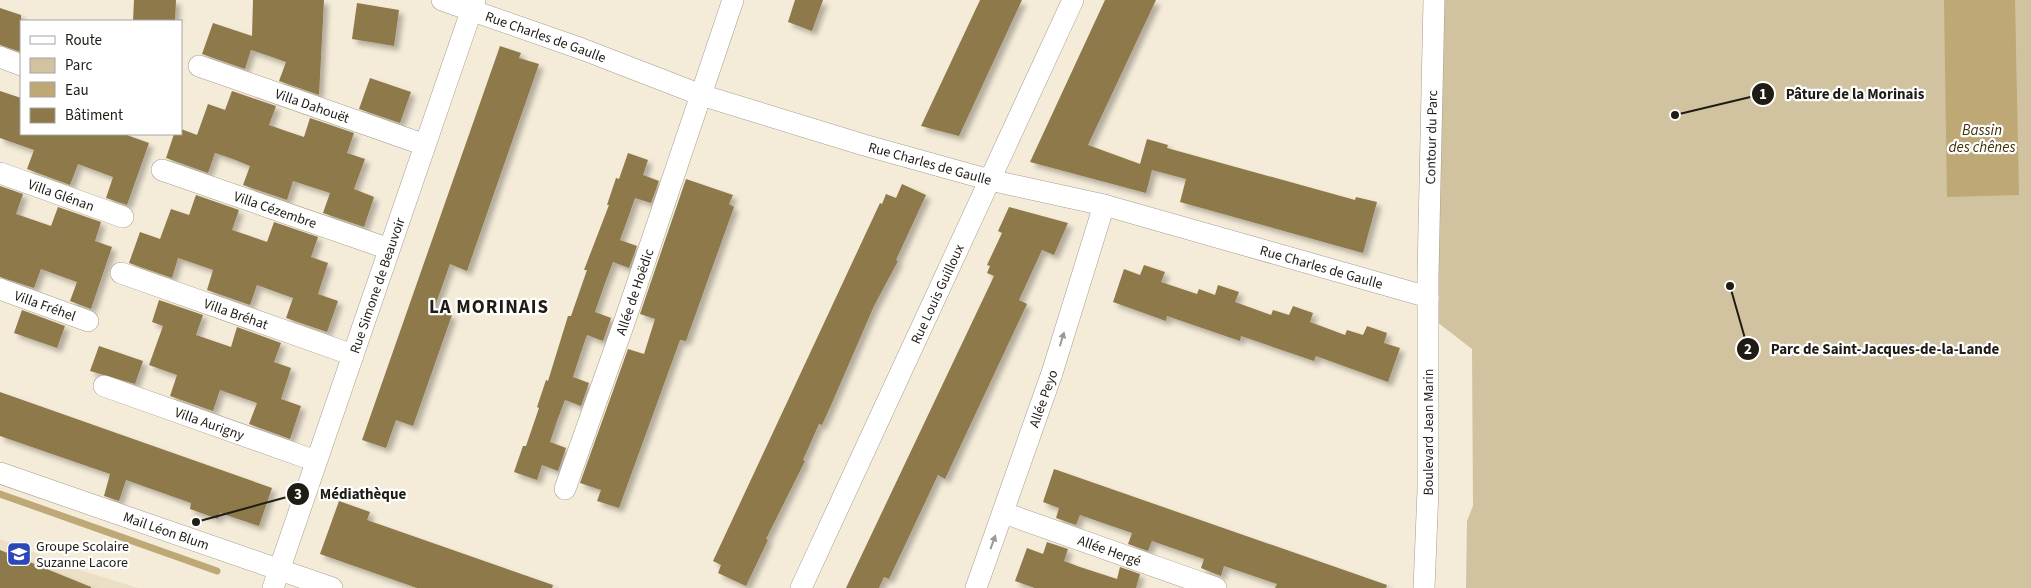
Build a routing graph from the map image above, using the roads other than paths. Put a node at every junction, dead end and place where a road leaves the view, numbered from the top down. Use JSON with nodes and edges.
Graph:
{"nodes":[{"id":1,"x":442,"y":0,"type":"edge"},
{"id":2,"x":733,"y":0,"type":"edge"},
{"id":3,"x":1073,"y":0,"type":"edge"},
{"id":4,"x":1434,"y":0,"type":"edge"},
{"id":5,"x":473,"y":5,"type":"edge"},
{"id":6,"x":0,"y":57,"type":"edge"},
{"id":7,"x":20,"y":64,"type":"edge"},
{"id":8,"x":199,"y":66,"type":"dead end"},
{"id":9,"x":701,"y":95,"type":"junction"},
{"id":10,"x":425,"y":145,"type":"junction"},
{"id":11,"x":162,"y":170,"type":"dead end"},
{"id":12,"x":0,"y":173,"type":"edge"},
{"id":13,"x":990,"y":180,"type":"junction"},
{"id":14,"x":1104,"y":206,"type":"junction"},
{"id":15,"x":123,"y":217,"type":"dead end"},
{"id":16,"x":389,"y":249,"type":"junction"},
{"id":17,"x":121,"y":274,"type":"dead end"},
{"id":18,"x":1428,"y":275,"type":"joint"},
{"id":19,"x":0,"y":289,"type":"edge"},
{"id":20,"x":1428,"y":297,"type":"junction"},
{"id":21,"x":88,"y":321,"type":"dead end"},
{"id":22,"x":353,"y":355,"type":"junction"},
{"id":23,"x":104,"y":386,"type":"dead end"},
{"id":24,"x":316,"y":461,"type":"junction"},
{"id":25,"x":0,"y":473,"type":"edge"},
{"id":26,"x":565,"y":489,"type":"dead end"},
{"id":27,"x":1004,"y":513,"type":"junction"},
{"id":28,"x":276,"y":579,"type":"edge"},
{"id":29,"x":332,"y":588,"type":"edge"},
{"id":30,"x":801,"y":588,"type":"edge"},
{"id":31,"x":976,"y":588,"type":"edge"},
{"id":32,"x":1216,"y":588,"type":"edge"},
{"id":33,"x":1424,"y":588,"type":"edge"}],
"edges":[{"from":1,"to":5,"type":"street","name":"Rue Charles de Gaulle"},
{"from":2,"to":9,"type":"street","name":"Allée de Hoëdic"},
{"from":3,"to":13,"type":"street","name":"Rue Louis Guilloux"},
{"from":4,"to":18,"type":"street","name":"Contour du Parc"},
{"from":5,"to":9,"type":"street","name":"Rue Charles de Gaulle"},
{"from":5,"to":10,"type":"street","name":"Rue Simone de Beauvoir"},
{"from":6,"to":7,"type":"street"},
{"from":8,"to":10,"type":"street","name":"Villa Dahouët"},
{"from":9,"to":13,"type":"street","name":"Rue Charles de Gaulle"},
{"from":9,"to":26,"type":"street","name":"Allée de Hoëdic"},
{"from":10,"to":16,"type":"street","name":"Rue Simone de Beauvoir"},
{"from":11,"to":16,"type":"street","name":"Villa Cézembre"},
{"from":12,"to":15,"type":"street","name":"Villa Glénan"},
{"from":13,"to":14,"type":"street","name":"Rue Charles de Gaulle"},
{"from":13,"to":30,"type":"street","name":"Rue Louis Guilloux"},
{"from":14,"to":20,"type":"street","name":"Rue Charles de Gaulle"},
{"from":27,"to":14,"type":"street","name":"Allée Peyo","one_way":true},
{"from":16,"to":22,"type":"street","name":"Rue Simone de Beauvoir"},
{"from":17,"to":22,"type":"street","name":"Villa Bréhat"},
{"from":18,"to":20,"type":"street","name":"Boulevard Jean Marin"},
{"from":19,"to":21,"type":"street","name":"Villa Fréhel"},
{"from":20,"to":33,"type":"street","name":"Boulevard Jean Marin"},
{"from":22,"to":24,"type":"street","name":"Rue Simone de Beauvoir"},
{"from":23,"to":24,"type":"street","name":"Villa Aurigny"},
{"from":24,"to":28,"type":"street","name":"Rue Simone de Beauvoir"},
{"from":25,"to":28,"type":"street","name":"Mail Léon Blum"},
{"from":31,"to":27,"type":"street","name":"Allée Peyo","one_way":true},
{"from":27,"to":32,"type":"street","name":"Allée Hergé"},
{"from":28,"to":29,"type":"street","name":"Mail Léon Blum"}]}
